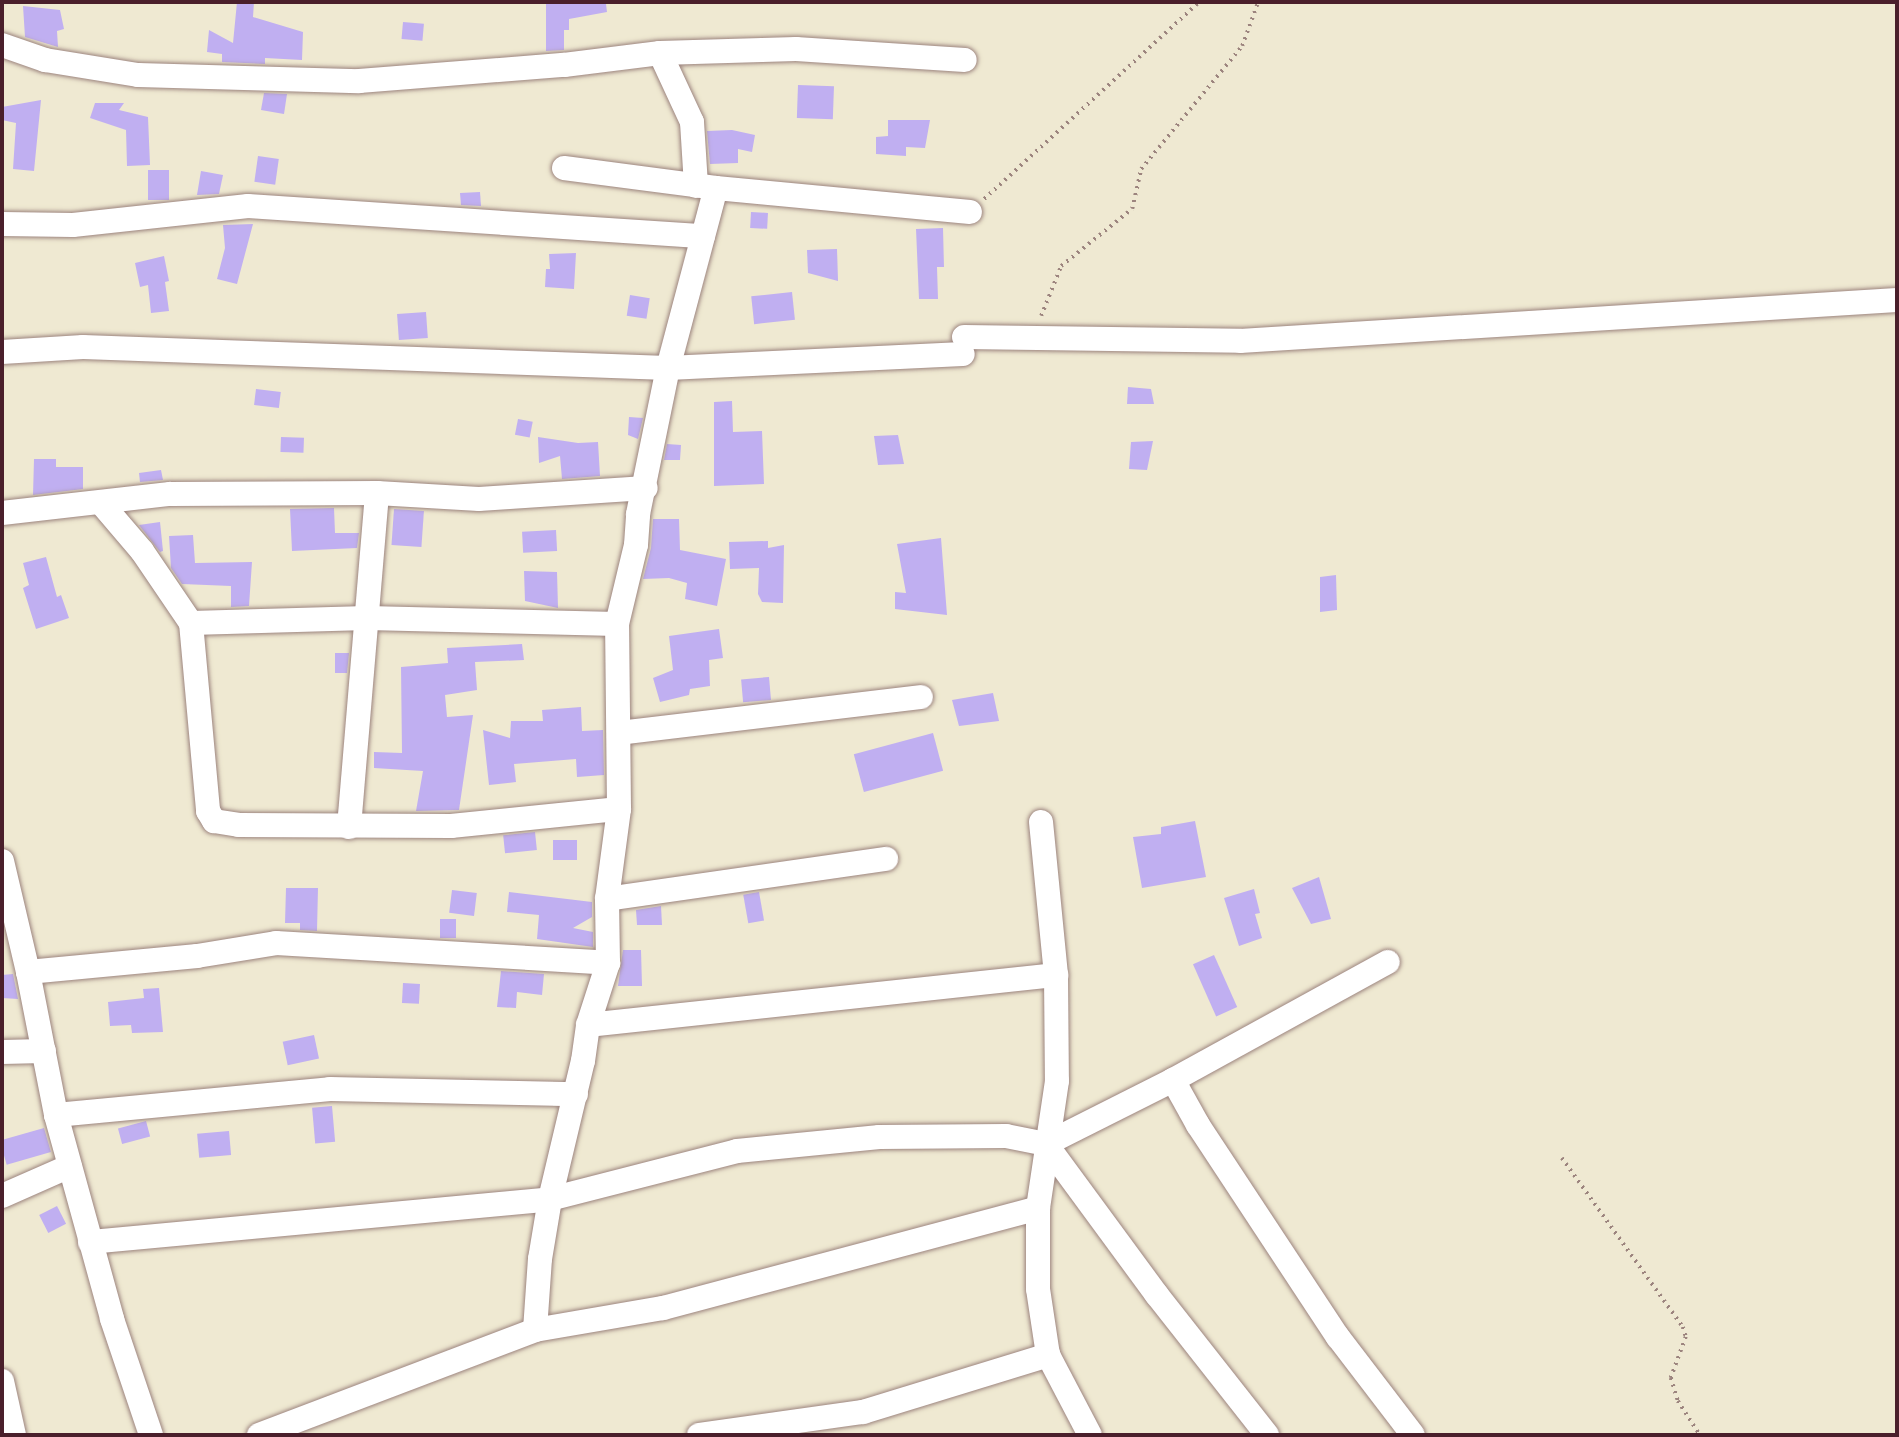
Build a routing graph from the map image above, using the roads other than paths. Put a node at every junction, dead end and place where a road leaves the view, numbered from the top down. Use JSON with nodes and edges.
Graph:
{"nodes":[{"id":1,"x":2,"y":45,"type":"edge"},
{"id":2,"x":660,"y":53,"type":"junction"},
{"id":3,"x":965,"y":60,"type":"dead end"},
{"id":4,"x":564,"y":168,"type":"dead end"},
{"id":5,"x":706,"y":187,"type":"junction"},
{"id":6,"x":970,"y":212,"type":"road end"},
{"id":7,"x":2,"y":224,"type":"edge"},
{"id":8,"x":703,"y":236,"type":"junction"},
{"id":9,"x":1897,"y":300,"type":"edge"},
{"id":10,"x":2,"y":352,"type":"edge"},
{"id":11,"x":668,"y":368,"type":"junction"},
{"id":12,"x":646,"y":488,"type":"junction"},
{"id":13,"x":377,"y":492,"type":"junction"},
{"id":14,"x":101,"y":503,"type":"junction"},
{"id":15,"x":2,"y":513,"type":"edge"},
{"id":16,"x":366,"y":618,"type":"junction"},
{"id":17,"x":191,"y":623,"type":"junction"},
{"id":18,"x":617,"y":624,"type":"junction"},
{"id":19,"x":921,"y":697,"type":"dead end"},
{"id":20,"x":619,"y":733,"type":"junction"},
{"id":21,"x":619,"y":809,"type":"junction"},
{"id":22,"x":1041,"y":822,"type":"dead end"},
{"id":23,"x":349,"y":827,"type":"junction"},
{"id":24,"x":886,"y":859,"type":"dead end"},
{"id":25,"x":2,"y":861,"type":"edge"},
{"id":26,"x":607,"y":899,"type":"junction"},
{"id":27,"x":1388,"y":962,"type":"dead end"},
{"id":28,"x":608,"y":963,"type":"junction"},
{"id":29,"x":28,"y":972,"type":"junction"},
{"id":30,"x":1056,"y":975,"type":"junction"},
{"id":31,"x":589,"y":1025,"type":"junction"},
{"id":32,"x":44,"y":1051,"type":"junction"},
{"id":33,"x":2,"y":1052,"type":"edge"},
{"id":34,"x":1173,"y":1080,"type":"junction"},
{"id":35,"x":576,"y":1094,"type":"junction"},
{"id":36,"x":56,"y":1115,"type":"junction"},
{"id":37,"x":1046,"y":1144,"type":"junction"},
{"id":38,"x":70,"y":1166,"type":"junction"},
{"id":39,"x":2,"y":1196,"type":"edge"},
{"id":40,"x":550,"y":1199,"type":"junction"},
{"id":41,"x":1038,"y":1208,"type":"junction"},
{"id":42,"x":90,"y":1241,"type":"junction"},
{"id":43,"x":535,"y":1330,"type":"junction"},
{"id":44,"x":1048,"y":1355,"type":"junction"},
{"id":45,"x":2,"y":1381,"type":"edge"},
{"id":46,"x":14,"y":1435,"type":"edge"},
{"id":47,"x":151,"y":1435,"type":"edge"},
{"id":48,"x":259,"y":1435,"type":"edge"},
{"id":49,"x":699,"y":1435,"type":"edge"},
{"id":50,"x":1090,"y":1435,"type":"edge"},
{"id":51,"x":1267,"y":1435,"type":"edge"},
{"id":52,"x":1413,"y":1435,"type":"edge"}],
"edges":[{"from":1,"to":2,"type":"street"},
{"from":2,"to":3,"type":"street"},
{"from":2,"to":5,"type":"street"},
{"from":4,"to":5,"type":"street"},
{"from":5,"to":6,"type":"street"},
{"from":5,"to":8,"type":"street"},
{"from":7,"to":8,"type":"street"},
{"from":8,"to":11,"type":"street"},
{"from":9,"to":11,"type":"street"},
{"from":10,"to":11,"type":"street"},
{"from":11,"to":12,"type":"street"},
{"from":12,"to":13,"type":"street"},
{"from":12,"to":18,"type":"street"},
{"from":13,"to":14,"type":"street"},
{"from":13,"to":16,"type":"street"},
{"from":14,"to":15,"type":"street"},
{"from":14,"to":17,"type":"street"},
{"from":16,"to":17,"type":"street"},
{"from":16,"to":18,"type":"street"},
{"from":16,"to":23,"type":"street"},
{"from":17,"to":23,"type":"street"},
{"from":18,"to":20,"type":"street"},
{"from":19,"to":20,"type":"street"},
{"from":20,"to":21,"type":"street"},
{"from":21,"to":23,"type":"street"},
{"from":21,"to":26,"type":"street"},
{"from":22,"to":30,"type":"street"},
{"from":24,"to":26,"type":"street"},
{"from":25,"to":29,"type":"street"},
{"from":26,"to":28,"type":"street"},
{"from":27,"to":34,"type":"street"},
{"from":28,"to":29,"type":"street"},
{"from":28,"to":31,"type":"street"},
{"from":29,"to":32,"type":"street"},
{"from":30,"to":31,"type":"street"},
{"from":30,"to":37,"type":"street"},
{"from":31,"to":35,"type":"street"},
{"from":32,"to":33,"type":"street"},
{"from":32,"to":36,"type":"street"},
{"from":34,"to":37,"type":"street"},
{"from":34,"to":52,"type":"street"},
{"from":35,"to":36,"type":"street"},
{"from":35,"to":40,"type":"street"},
{"from":36,"to":38,"type":"street"},
{"from":37,"to":40,"type":"street"},
{"from":37,"to":41,"type":"street"},
{"from":37,"to":51,"type":"street"},
{"from":38,"to":39,"type":"street"},
{"from":38,"to":42,"type":"street"},
{"from":40,"to":42,"type":"street"},
{"from":40,"to":43,"type":"street"},
{"from":41,"to":43,"type":"street"},
{"from":41,"to":44,"type":"street"},
{"from":42,"to":47,"type":"street"},
{"from":43,"to":48,"type":"street"},
{"from":44,"to":49,"type":"street"},
{"from":44,"to":50,"type":"street"},
{"from":45,"to":46,"type":"street"}]}
